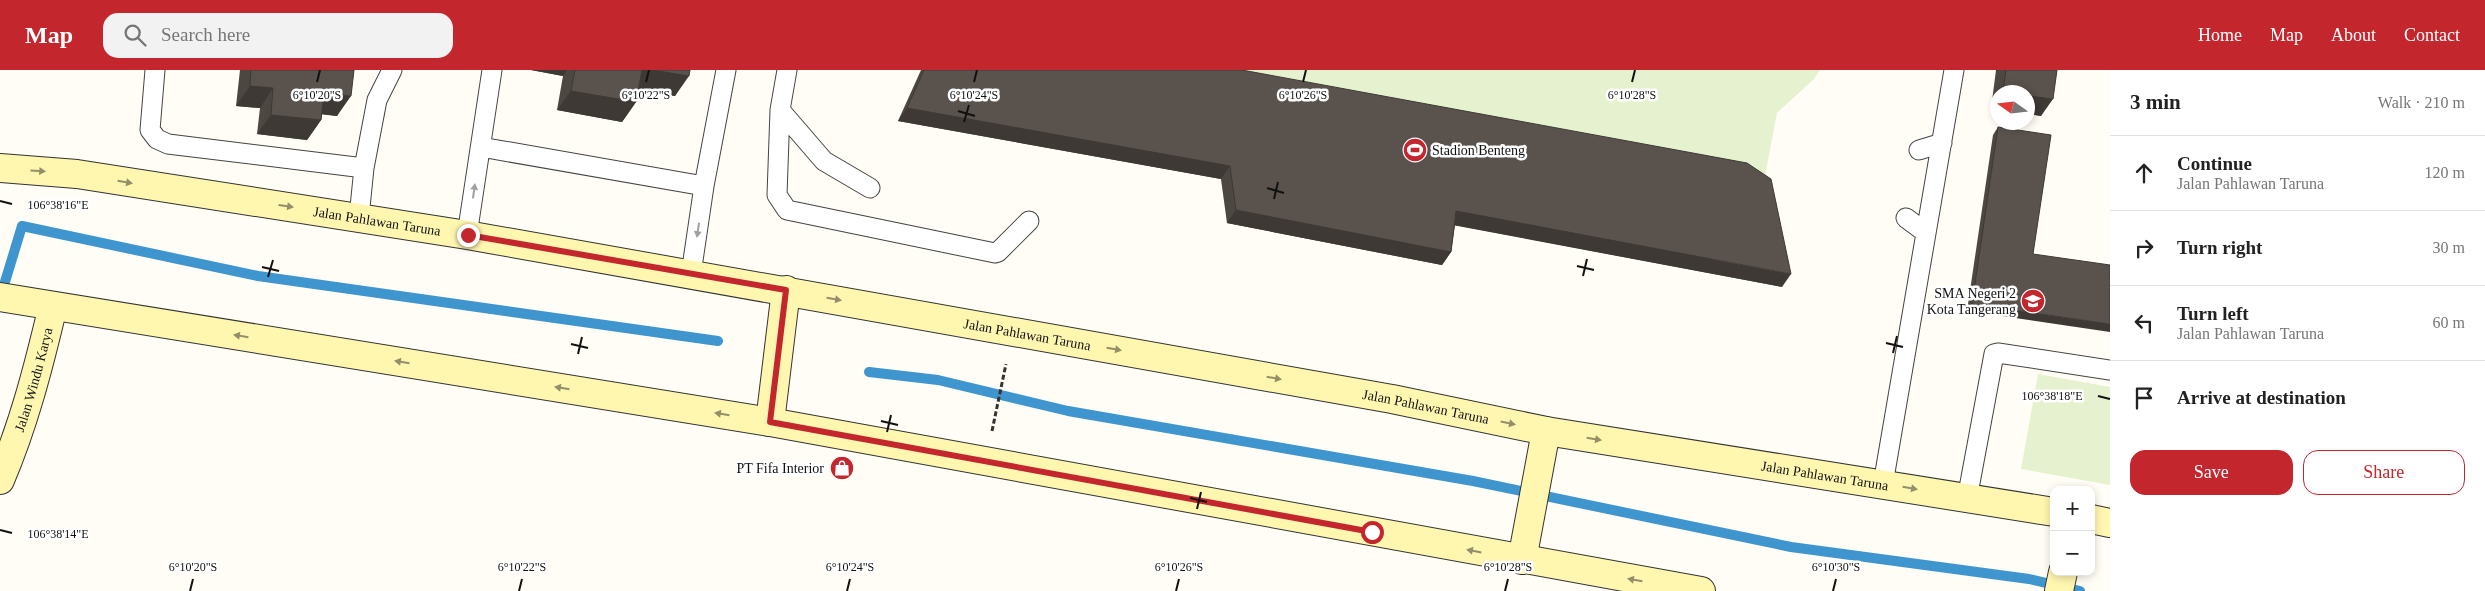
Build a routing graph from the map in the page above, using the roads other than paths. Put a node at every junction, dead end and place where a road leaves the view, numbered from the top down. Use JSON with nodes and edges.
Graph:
{"nodes":[{"id":1,"x":155,"y":70,"type":"edge"},
{"id":2,"x":392,"y":70,"type":"edge"},
{"id":3,"x":492,"y":70,"type":"edge"},
{"id":4,"x":726,"y":70,"type":"edge"},
{"id":5,"x":787,"y":70,"type":"edge"},
{"id":6,"x":1954,"y":70,"type":"edge"},
{"id":7,"x":780,"y":110,"type":"junction"},
{"id":8,"x":1942,"y":142,"type":"junction"},
{"id":9,"x":481,"y":147,"type":"junction"},
{"id":10,"x":1919,"y":150,"type":"dead end"},
{"id":11,"x":0,"y":168,"type":"edge"},
{"id":12,"x":364,"y":168,"type":"junction"},
{"id":13,"x":704,"y":186,"type":"junction"},
{"id":14,"x":870,"y":188,"type":"dead end"},
{"id":15,"x":359,"y":217,"type":"junction"},
{"id":16,"x":1906,"y":218,"type":"dead end"},
{"id":17,"x":1029,"y":221,"type":"dead end"},
{"id":18,"x":1925,"y":232,"type":"junction"},
{"id":19,"x":468,"y":235,"type":"junction"},
{"id":20,"x":691,"y":274,"type":"junction"},
{"id":21,"x":786,"y":290,"type":"junction"},
{"id":22,"x":0,"y":297,"type":"edge"},
{"id":23,"x":42,"y":304,"type":"junction"},
{"id":24,"x":2110,"y":370,"type":"edge"},
{"id":25,"x":770,"y":422,"type":"junction"},
{"id":26,"x":1546,"y":431,"type":"junction"},
{"id":27,"x":0,"y":480,"type":"edge"},
{"id":28,"x":1883,"y":484,"type":"junction"},
{"id":29,"x":1968,"y":499,"type":"junction"},
{"id":30,"x":2050,"y":511,"type":"edge"},
{"id":31,"x":2095,"y":520,"type":"edge"},
{"id":32,"x":2110,"y":523,"type":"edge"},
{"id":33,"x":1525,"y":547,"type":"junction"},
{"id":34,"x":2062,"y":576,"type":"edge"},
{"id":35,"x":1701,"y":591,"type":"edge"},
{"id":36,"x":2058,"y":591,"type":"edge"}],
"edges":[{"from":1,"to":12,"type":"lane"},
{"from":2,"to":12,"type":"lane"},
{"from":3,"to":9,"type":"lane"},
{"from":4,"to":13,"type":"lane"},
{"from":5,"to":7,"type":"lane"},
{"from":6,"to":8,"type":"lane"},
{"from":7,"to":14,"type":"lane"},
{"from":7,"to":17,"type":"lane"},
{"from":8,"to":10,"type":"lane"},
{"from":8,"to":18,"type":"lane"},
{"from":9,"to":13,"type":"lane"},
{"from":19,"to":9,"type":"lane","one_way":true},
{"from":11,"to":15,"type":"main road","name":"Jalan Pahlawan Taruna","one_way":true},
{"from":12,"to":15,"type":"lane"},
{"from":13,"to":20,"type":"lane","one_way":true},
{"from":15,"to":19,"type":"main road","name":"Jalan Pahlawan Taruna"},
{"from":16,"to":18,"type":"lane"},
{"from":18,"to":28,"type":"lane"},
{"from":19,"to":20,"type":"main road","name":"Jalan Pahlawan Taruna"},
{"from":20,"to":21,"type":"main road","name":"Jalan Pahlawan Taruna"},
{"from":21,"to":25,"type":"main road"},
{"from":21,"to":26,"type":"main road","name":"Jalan Pahlawan Taruna","one_way":true},
{"from":22,"to":23,"type":"main road"},
{"from":25,"to":23,"type":"main road","one_way":true},
{"from":23,"to":27,"type":"main road","name":"Jalan Windu Karya"},
{"from":24,"to":29,"type":"lane"},
{"from":33,"to":25,"type":"main road","one_way":true},
{"from":26,"to":28,"type":"main road","name":"Jalan Pahlawan Taruna","one_way":true},
{"from":26,"to":33,"type":"main road"},
{"from":28,"to":29,"type":"main road","name":"Jalan Pahlawan Taruna","one_way":true},
{"from":29,"to":30,"type":"main road","name":"Jalan Pahlawan Taruna"},
{"from":31,"to":32,"type":"main road"},
{"from":35,"to":33,"type":"main road","one_way":true},
{"from":34,"to":36,"type":"main road"}]}
